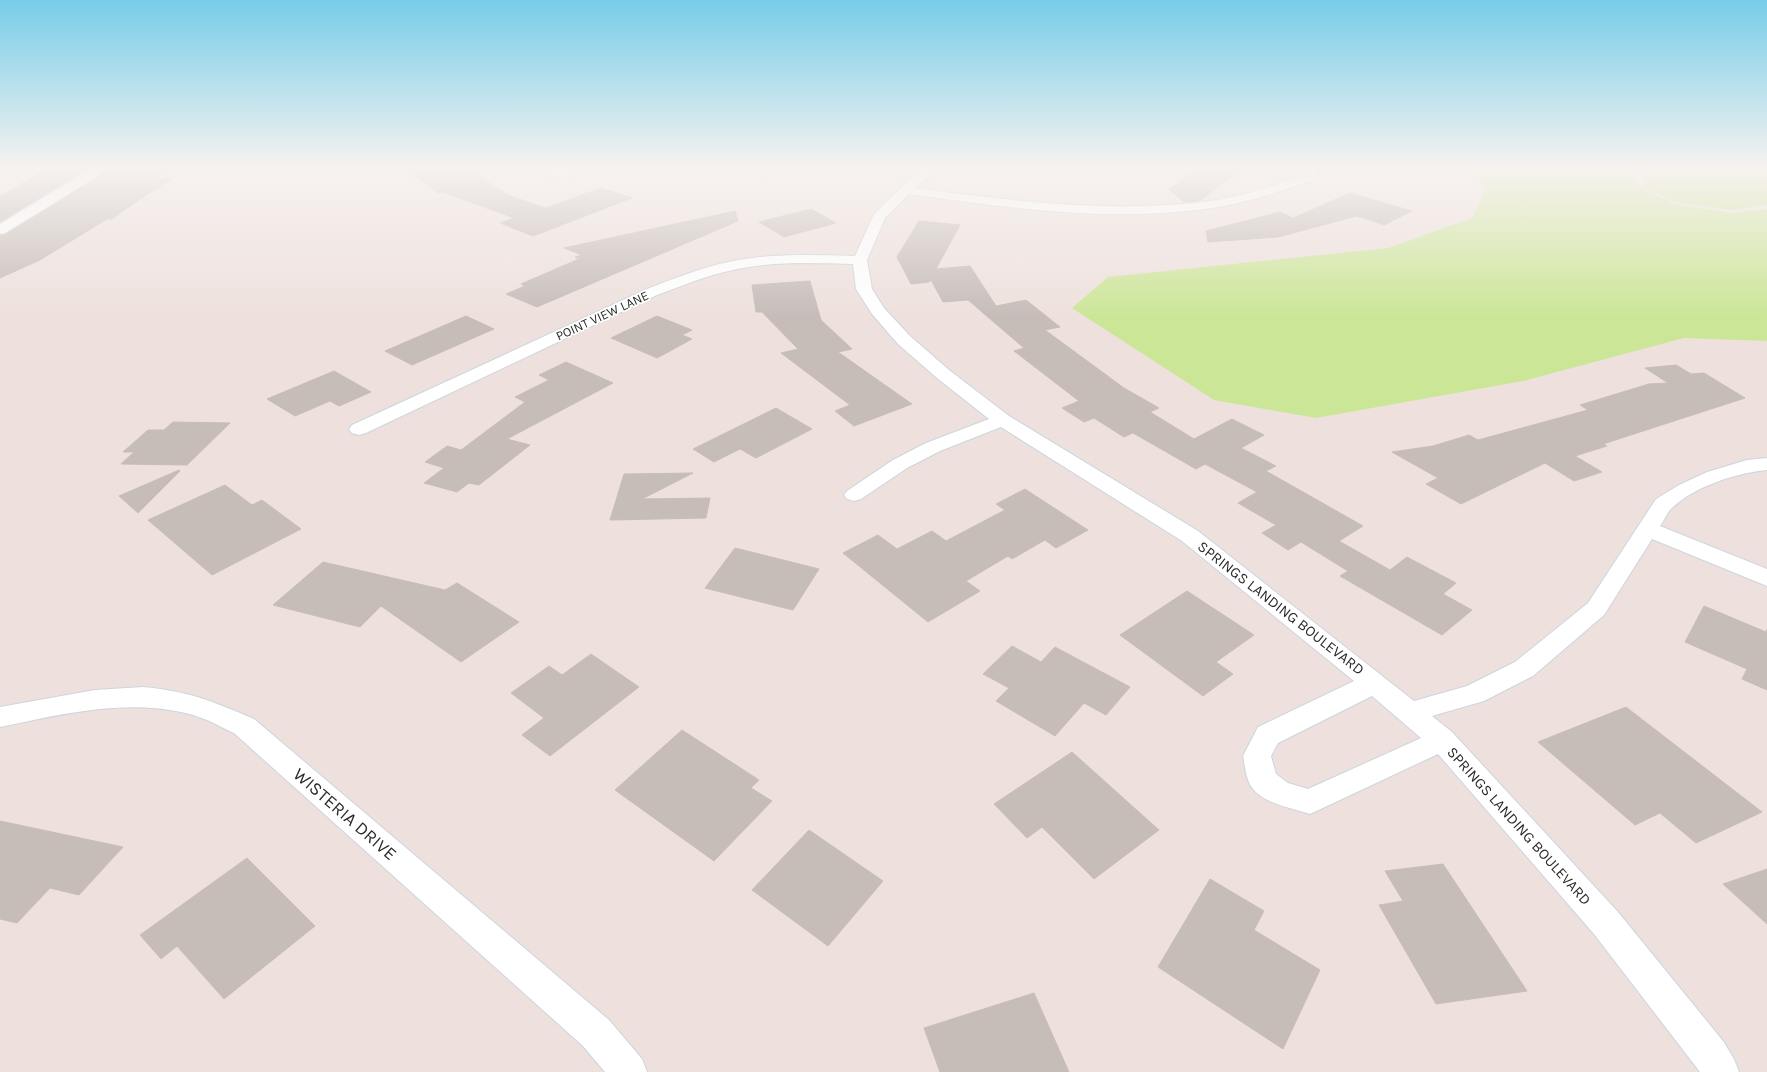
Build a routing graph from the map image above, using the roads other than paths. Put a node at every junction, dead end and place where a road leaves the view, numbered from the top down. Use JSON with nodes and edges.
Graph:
{"nodes":[{"id":1,"x":23,"y":216,"type":"edge"},
{"id":2,"x":880,"y":216,"type":"edge"},
{"id":3,"x":0,"y":230,"type":"edge"},
{"id":4,"x":860,"y":260,"type":"junction"},
{"id":5,"x":1002,"y":420,"type":"junction"},
{"id":6,"x":359,"y":429,"type":"dead end"},
{"id":7,"x":1767,"y":464,"type":"edge"},
{"id":8,"x":854,"y":495,"type":"dead end"},
{"id":9,"x":1647,"y":529,"type":"junction"},
{"id":10,"x":1767,"y":578,"type":"edge"},
{"id":11,"x":1374,"y":683,"type":"junction"},
{"id":12,"x":1408,"y":713,"type":"junction"},
{"id":13,"x":0,"y":717,"type":"edge"},
{"id":14,"x":1442,"y":740,"type":"junction"},
{"id":15,"x":629,"y":1072,"type":"edge"},
{"id":16,"x":1721,"y":1072,"type":"edge"}],
"edges":[{"from":1,"to":3,"type":"street"},
{"from":2,"to":4,"type":"street"},
{"from":4,"to":5,"type":"street","name":"SPRINGS LANDING BOULEVARD"},
{"from":4,"to":6,"type":"street","name":"POINT VIEW LANE"},
{"from":5,"to":8,"type":"street"},
{"from":5,"to":11,"type":"street","name":"SPRINGS LANDING BOULEVARD"},
{"from":7,"to":9,"type":"street"},
{"from":9,"to":10,"type":"street"},
{"from":9,"to":12,"type":"street"},
{"from":11,"to":12,"type":"street","name":"SPRINGS LANDING BOULEVARD"},
{"from":11,"to":14,"type":"street"},
{"from":12,"to":14,"type":"street","name":"SPRINGS LANDING BOULEVARD"},
{"from":13,"to":15,"type":"street","name":"WISTERIA DRIVE"},
{"from":14,"to":16,"type":"street","name":"SPRINGS LANDING BOULEVARD"}]}
